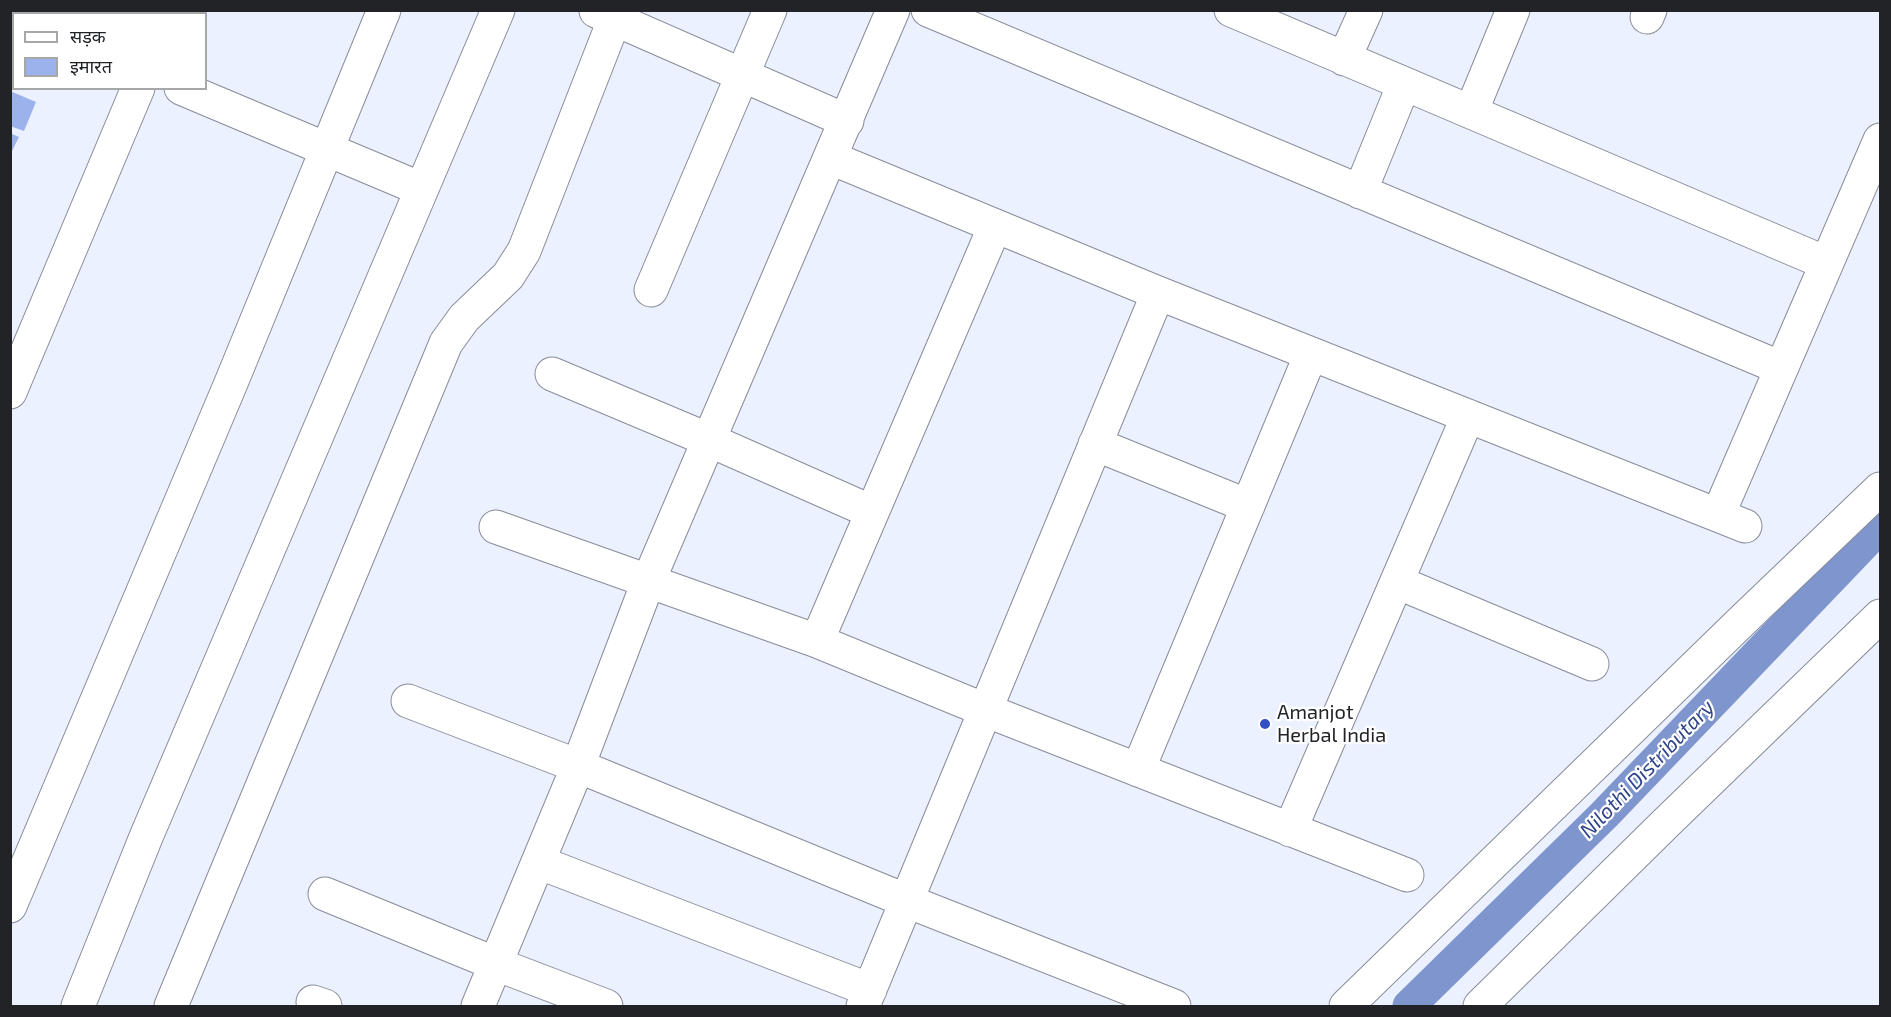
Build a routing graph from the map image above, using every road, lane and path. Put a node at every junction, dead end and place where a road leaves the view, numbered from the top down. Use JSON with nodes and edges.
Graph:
{"nodes":[{"id":1,"x":384,"y":10,"type":"edge"},
{"id":2,"x":498,"y":10,"type":"edge"},
{"id":3,"x":770,"y":10,"type":"edge"},
{"id":4,"x":893,"y":10,"type":"edge"},
{"id":5,"x":928,"y":10,"type":"edge"},
{"id":6,"x":1231,"y":10,"type":"edge"},
{"id":7,"x":1366,"y":10,"type":"edge"},
{"id":8,"x":1513,"y":10,"type":"edge"},
{"id":9,"x":609,"y":13,"type":"edge"},
{"id":10,"x":1344,"y":59,"type":"junction"},
{"id":11,"x":742,"y":74,"type":"junction"},
{"id":12,"x":1404,"y":84,"type":"junction"},
{"id":13,"x":137,"y":90,"type":"edge"},
{"id":14,"x":186,"y":90,"type":"edge"},
{"id":15,"x":1471,"y":112,"type":"junction"},
{"id":16,"x":847,"y":120,"type":"junction"},
{"id":17,"x":1881,"y":140,"type":"edge"},
{"id":18,"x":326,"y":150,"type":"junction"},
{"id":19,"x":831,"y":158,"type":"junction"},
{"id":20,"x":422,"y":189,"type":"junction"},
{"id":21,"x":1360,"y":192,"type":"junction"},
{"id":22,"x":995,"y":226,"type":"junction"},
{"id":23,"x":1826,"y":263,"type":"junction"},
{"id":24,"x":651,"y":291,"type":"dead end"},
{"id":25,"x":1158,"y":293,"type":"junction"},
{"id":26,"x":1311,"y":354,"type":"junction"},
{"id":27,"x":1781,"y":368,"type":"junction"},
{"id":28,"x":552,"y":374,"type":"dead end"},
{"id":29,"x":10,"y":392,"type":"edge"},
{"id":30,"x":1468,"y":416,"type":"junction"},
{"id":31,"x":709,"y":440,"type":"junction"},
{"id":32,"x":1095,"y":444,"type":"junction"},
{"id":33,"x":1881,"y":489,"type":"edge"},
{"id":34,"x":1248,"y":506,"type":"junction"},
{"id":35,"x":872,"y":512,"type":"junction"},
{"id":36,"x":495,"y":527,"type":"dead end"},
{"id":37,"x":648,"y":582,"type":"junction"},
{"id":38,"x":1397,"y":582,"type":"junction"},
{"id":39,"x":1881,"y":616,"type":"edge"},
{"id":40,"x":817,"y":641,"type":"junction"},
{"id":41,"x":1592,"y":664,"type":"dead end"},
{"id":42,"x":408,"y":701,"type":"dead end"},
{"id":43,"x":985,"y":711,"type":"junction"},
{"id":44,"x":578,"y":766,"type":"junction"},
{"id":45,"x":1138,"y":770,"type":"junction"},
{"id":46,"x":1290,"y":830,"type":"junction"},
{"id":47,"x":538,"y":862,"type":"junction"},
{"id":48,"x":1407,"y":875,"type":"dead end"},
{"id":49,"x":325,"y":894,"type":"dead end"},
{"id":50,"x":907,"y":901,"type":"junction"},
{"id":51,"x":10,"y":906,"type":"edge"},
{"id":52,"x":496,"y":964,"type":"junction"},
{"id":53,"x":1502,"y":995,"type":"edge"},
{"id":54,"x":866,"y":998,"type":"edge"},
{"id":55,"x":78,"y":1006,"type":"edge"},
{"id":56,"x":171,"y":1006,"type":"edge"},
{"id":57,"x":478,"y":1006,"type":"edge"},
{"id":58,"x":606,"y":1006,"type":"edge"},
{"id":59,"x":1174,"y":1006,"type":"edge"},
{"id":60,"x":1346,"y":1006,"type":"edge"},
{"id":61,"x":1480,"y":1006,"type":"edge"}],
"edges":[{"from":1,"to":18,"type":"street"},
{"from":2,"to":20,"type":"street"},
{"from":3,"to":11,"type":"street"},
{"from":4,"to":16,"type":"street"},
{"from":5,"to":21,"type":"street"},
{"from":6,"to":10,"type":"street"},
{"from":7,"to":10,"type":"street"},
{"from":8,"to":15,"type":"street"},
{"from":9,"to":11,"type":"street"},
{"from":9,"to":56,"type":"street"},
{"from":10,"to":12,"type":"street"},
{"from":11,"to":16,"type":"street"},
{"from":11,"to":24,"type":"street"},
{"from":12,"to":15,"type":"street"},
{"from":12,"to":21,"type":"street"},
{"from":13,"to":29,"type":"street"},
{"from":14,"to":18,"type":"street"},
{"from":15,"to":23,"type":"street"},
{"from":16,"to":19,"type":"street"},
{"from":17,"to":23,"type":"street"},
{"from":18,"to":20,"type":"street"},
{"from":18,"to":51,"type":"street"},
{"from":19,"to":22,"type":"street"},
{"from":19,"to":31,"type":"street"},
{"from":20,"to":55,"type":"street"},
{"from":21,"to":27,"type":"street"},
{"from":22,"to":25,"type":"street"},
{"from":22,"to":35,"type":"street"},
{"from":23,"to":27,"type":"street"},
{"from":25,"to":26,"type":"street"},
{"from":25,"to":32,"type":"street"},
{"from":26,"to":30,"type":"street"},
{"from":26,"to":34,"type":"street"},
{"from":27,"to":30,"type":"street"},
{"from":28,"to":31,"type":"street"},
{"from":30,"to":38,"type":"street"},
{"from":31,"to":35,"type":"street"},
{"from":31,"to":37,"type":"street"},
{"from":32,"to":34,"type":"street"},
{"from":32,"to":43,"type":"street"},
{"from":33,"to":60,"type":"street"},
{"from":34,"to":45,"type":"street"},
{"from":35,"to":40,"type":"street"},
{"from":36,"to":37,"type":"street"},
{"from":37,"to":40,"type":"street"},
{"from":37,"to":44,"type":"street"},
{"from":38,"to":41,"type":"street"},
{"from":38,"to":46,"type":"street"},
{"from":39,"to":53,"type":"street"},
{"from":40,"to":43,"type":"street"},
{"from":42,"to":44,"type":"street"},
{"from":43,"to":45,"type":"street"},
{"from":43,"to":50,"type":"street"},
{"from":44,"to":47,"type":"street"},
{"from":44,"to":50,"type":"street"},
{"from":45,"to":46,"type":"street"},
{"from":46,"to":48,"type":"street"},
{"from":47,"to":52,"type":"street"},
{"from":47,"to":54,"type":"street"},
{"from":49,"to":52,"type":"street"},
{"from":50,"to":54,"type":"street"},
{"from":50,"to":59,"type":"street"},
{"from":52,"to":57,"type":"street"},
{"from":52,"to":58,"type":"street"},
{"from":53,"to":61,"type":"street"}]}
